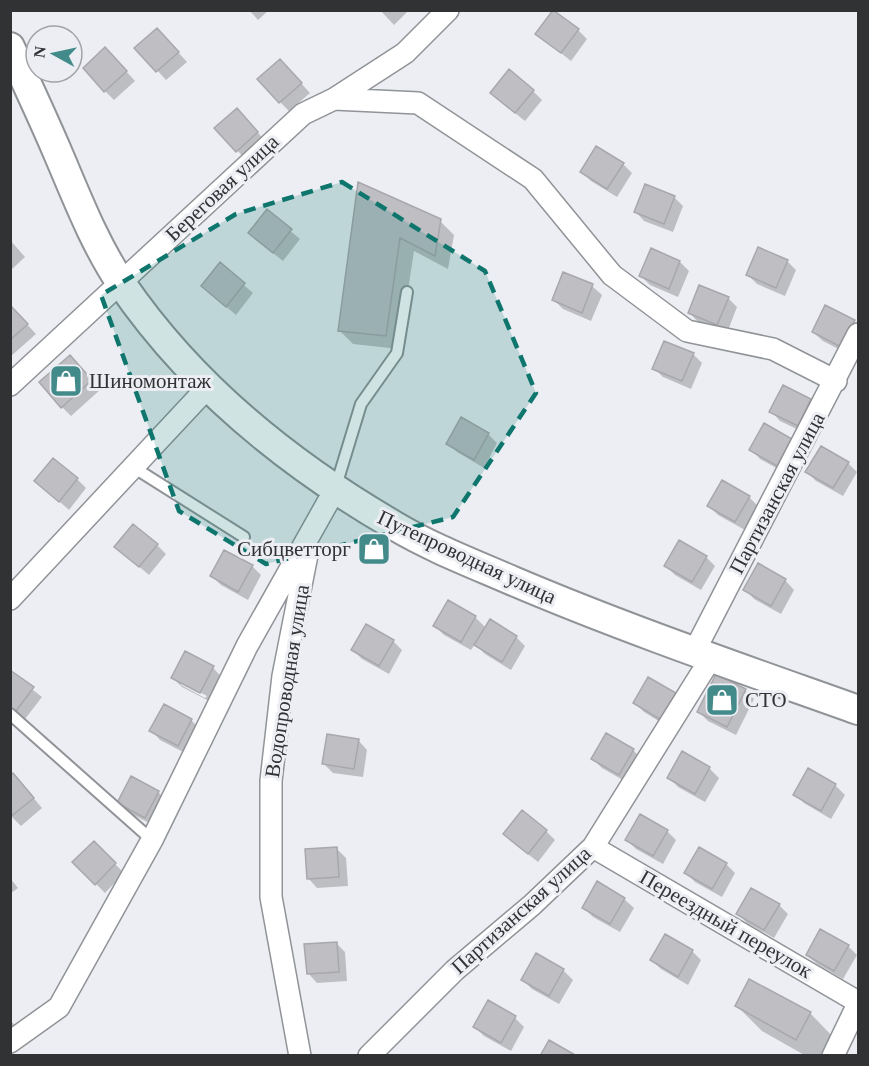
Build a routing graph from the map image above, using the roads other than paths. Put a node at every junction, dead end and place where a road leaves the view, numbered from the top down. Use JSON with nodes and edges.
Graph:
{"nodes":[{"id":1,"x":448,"y":10,"type":"edge"},
{"id":2,"x":10,"y":47,"type":"edge"},
{"id":3,"x":334,"y":99,"type":"junction"},
{"id":4,"x":120,"y":281,"type":"junction"},
{"id":5,"x":407,"y":292,"type":"dead end"},
{"id":6,"x":858,"y":334,"type":"edge"},
{"id":7,"x":836,"y":381,"type":"junction"},
{"id":8,"x":10,"y":385,"type":"edge"},
{"id":9,"x":208,"y":387,"type":"junction"},
{"id":10,"x":133,"y":467,"type":"junction"},
{"id":11,"x":332,"y":496,"type":"junction"},
{"id":12,"x":244,"y":537,"type":"dead end"},
{"id":13,"x":10,"y":599,"type":"edge"},
{"id":14,"x":703,"y":655,"type":"junction"},
{"id":15,"x":858,"y":710,"type":"edge"},
{"id":16,"x":10,"y":714,"type":"edge"},
{"id":17,"x":152,"y":840,"type":"junction"},
{"id":18,"x":593,"y":847,"type":"junction"},
{"id":19,"x":858,"y":1003,"type":"edge"},
{"id":20,"x":10,"y":1042,"type":"edge"},
{"id":21,"x":300,"y":1056,"type":"edge"},
{"id":22,"x":369,"y":1056,"type":"edge"},
{"id":23,"x":833,"y":1056,"type":"edge"}],
"edges":[{"from":1,"to":3,"type":"street","name":"Береговая улица"},
{"from":2,"to":4,"type":"main road","name":"Путепроводная улица"},
{"from":3,"to":4,"type":"street","name":"Береговая улица"},
{"from":3,"to":7,"type":"street"},
{"from":4,"to":8,"type":"street","name":"Береговая улица"},
{"from":4,"to":9,"type":"main road","name":"Путепроводная улица"},
{"from":5,"to":11,"type":"lane"},
{"from":6,"to":7,"type":"street","name":"Партизанская улица"},
{"from":7,"to":14,"type":"street","name":"Партизанская улица"},
{"from":9,"to":10,"type":"street"},
{"from":9,"to":11,"type":"main road","name":"Путепроводная улица"},
{"from":10,"to":12,"type":"lane"},
{"from":10,"to":13,"type":"street"},
{"from":11,"to":14,"type":"main road","name":"Путепроводная улица"},
{"from":11,"to":17,"type":"street"},
{"from":11,"to":21,"type":"street","name":"Водопроводная улица"},
{"from":14,"to":15,"type":"main road","name":"Путепроводная улица"},
{"from":14,"to":18,"type":"street","name":"Партизанская улица"},
{"from":16,"to":17,"type":"lane"},
{"from":17,"to":20,"type":"street"},
{"from":18,"to":19,"type":"street","name":"Переездный переулок"},
{"from":18,"to":22,"type":"street","name":"Партизанская улица"},
{"from":19,"to":23,"type":"street"}]}
